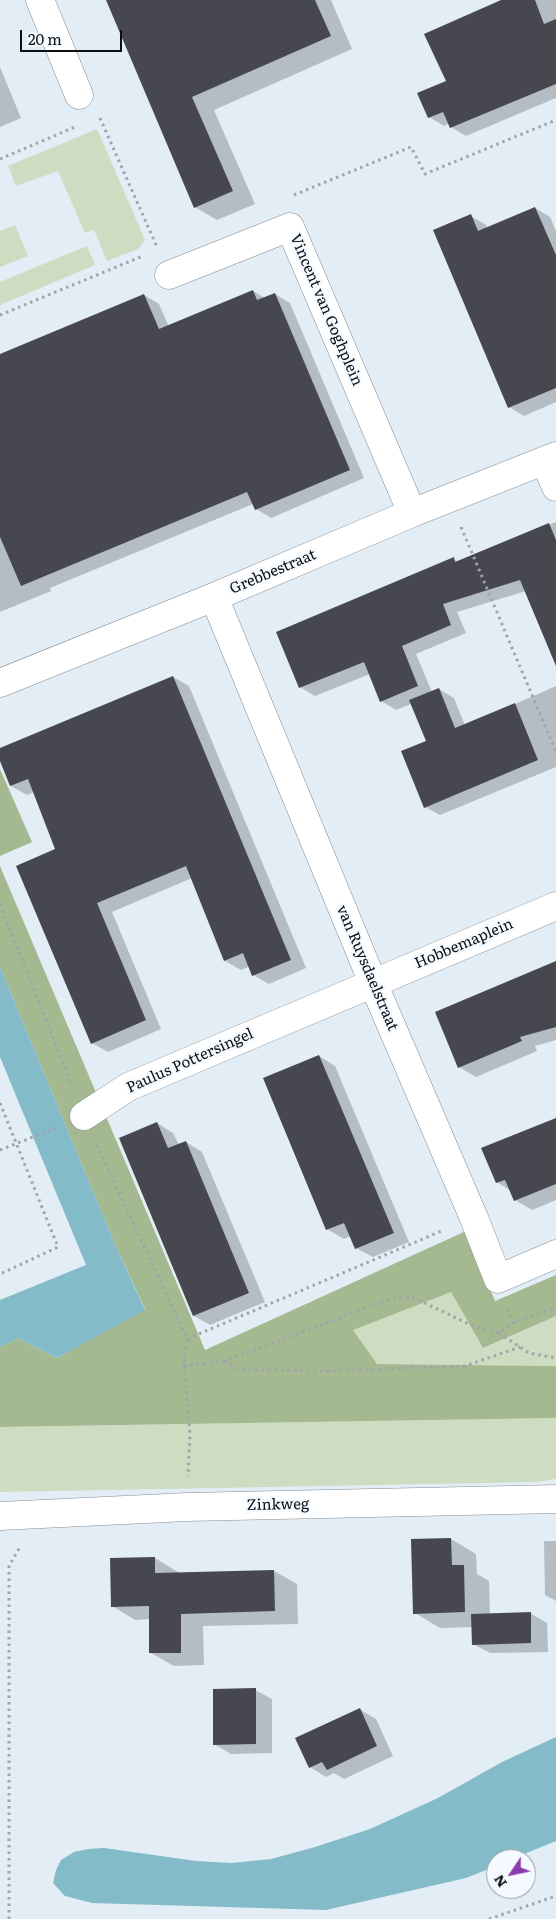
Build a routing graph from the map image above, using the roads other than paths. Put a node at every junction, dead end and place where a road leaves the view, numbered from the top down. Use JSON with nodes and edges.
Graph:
{"nodes":[{"id":1,"x":40,"y":0,"type":"edge"},
{"id":2,"x":78,"y":95,"type":"road end"},
{"id":3,"x":169,"y":275,"type":"road end"},
{"id":4,"x":550,"y":459,"type":"edge"},
{"id":5,"x":556,"y":487,"type":"edge"},
{"id":6,"x":412,"y":513,"type":"junction"},
{"id":7,"x":214,"y":597,"type":"junction"},
{"id":8,"x":0,"y":683,"type":"edge"},
{"id":9,"x":556,"y":906,"type":"edge"},
{"id":10,"x":372,"y":983,"type":"junction"},
{"id":11,"x":84,"y":1116,"type":"road end"},
{"id":12,"x":556,"y":1254,"type":"edge"},
{"id":13,"x":556,"y":1499,"type":"edge"},
{"id":14,"x":0,"y":1516,"type":"edge"}],
"edges":[{"from":1,"to":2,"type":"street"},
{"from":3,"to":6,"type":"street","name":"Vincent van Goghplein"},
{"from":4,"to":5,"type":"street","name":"Grebbestraat"},
{"from":4,"to":6,"type":"street","name":"Grebbestraat"},
{"from":6,"to":7,"type":"street","name":"Grebbestraat"},
{"from":7,"to":8,"type":"street","name":"Grebbestraat"},
{"from":7,"to":10,"type":"street","name":"van Ruysdaelstraat"},
{"from":9,"to":10,"type":"street","name":"Hobbemaplein"},
{"from":10,"to":11,"type":"street","name":"Paulus Pottersingel"},
{"from":10,"to":12,"type":"street","name":"van Ruysdaelstraat"},
{"from":13,"to":14,"type":"street","name":"Zinkweg"}]}
